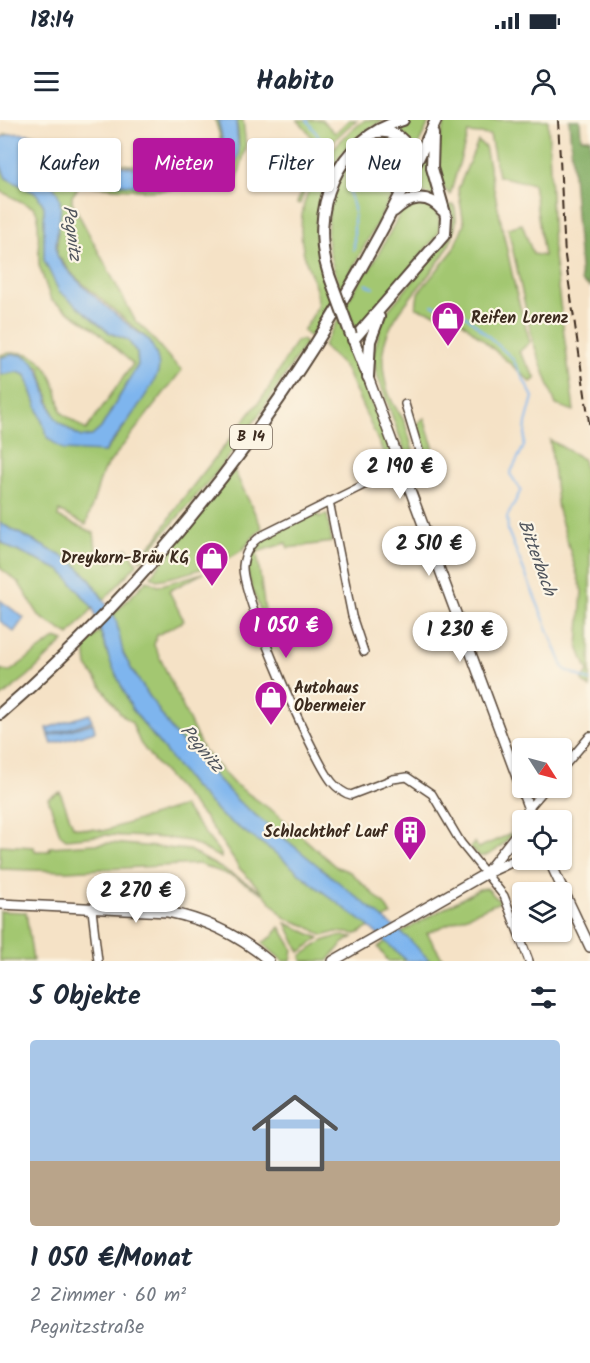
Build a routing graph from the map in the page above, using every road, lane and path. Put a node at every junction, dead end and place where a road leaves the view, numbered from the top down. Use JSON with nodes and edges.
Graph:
{"nodes":[{"id":1,"x":403,"y":120,"type":"edge"},
{"id":2,"x":435,"y":123,"type":"edge"},
{"id":3,"x":374,"y":132,"type":"junction"},
{"id":4,"x":400,"y":138,"type":"edge"},
{"id":5,"x":422,"y":150,"type":"edge"},
{"id":6,"x":401,"y":192,"type":"edge"},
{"id":7,"x":445,"y":213,"type":"junction"},
{"id":8,"x":388,"y":218,"type":"junction"},
{"id":9,"x":387,"y":303,"type":"junction"},
{"id":10,"x":352,"y":338,"type":"junction"},
{"id":11,"x":368,"y":377,"type":"junction"},
{"id":12,"x":405,"y":404,"type":"dead end"},
{"id":13,"x":403,"y":467,"type":"junction"},
{"id":14,"x":329,"y":501,"type":"junction"},
{"id":15,"x":364,"y":652,"type":"dead end"},
{"id":16,"x":2,"y":710,"type":"edge"},
{"id":17,"x":590,"y":736,"type":"edge"},
{"id":18,"x":572,"y":757,"type":"edge"},
{"id":19,"x":512,"y":759,"type":"edge"},
{"id":20,"x":525,"y":798,"type":"edge"},
{"id":21,"x":537,"y":798,"type":"edge"},
{"id":22,"x":528,"y":809,"type":"joint"},
{"id":23,"x":512,"y":839,"type":"edge"},
{"id":24,"x":512,"y":845,"type":"edge"},
{"id":25,"x":504,"y":850,"type":"junction"},
{"id":26,"x":512,"y":862,"type":"edge"},
{"id":27,"x":554,"y":870,"type":"edge"},
{"id":28,"x":485,"y":874,"type":"junction"},
{"id":29,"x":0,"y":904,"type":"edge"},
{"id":30,"x":92,"y":910,"type":"junction"},
{"id":31,"x":590,"y":947,"type":"edge"},
{"id":32,"x":340,"y":959,"type":"edge"},
{"id":33,"x":98,"y":961,"type":"edge"},
{"id":34,"x":269,"y":961,"type":"edge"},
{"id":35,"x":333,"y":961,"type":"edge"},
{"id":36,"x":530,"y":961,"type":"edge"}],
"edges":[{"from":1,"to":3,"type":"main road"},
{"from":2,"to":5,"type":"main road","number":"B 14"},
{"from":2,"to":7,"type":"main road"},
{"from":3,"to":4,"type":"main road"},
{"from":3,"to":10,"type":"main road","bridge":true},
{"from":6,"to":8,"type":"main road","number":"B 14"},
{"from":7,"to":8,"type":"main road"},
{"from":7,"to":9,"type":"main road"},
{"from":8,"to":16,"type":"main road","number":"B 14"},
{"from":9,"to":10,"type":"main road"},
{"from":9,"to":11,"type":"main road"},
{"from":10,"to":11,"type":"main road"},
{"from":11,"to":13,"type":"main road"},
{"from":12,"to":13,"type":"street"},
{"from":13,"to":14,"type":"street"},
{"from":13,"to":19,"type":"main road"},
{"from":14,"to":15,"type":"street"},
{"from":14,"to":28,"type":"street"},
{"from":17,"to":18,"type":"street"},
{"from":20,"to":22,"type":"main road"},
{"from":21,"to":22,"type":"street"},
{"from":23,"to":25,"type":"main road"},
{"from":24,"to":25,"type":"main road"},
{"from":25,"to":28,"type":"main road"},
{"from":26,"to":28,"type":"main road"},
{"from":27,"to":31,"type":"main road"},
{"from":28,"to":32,"type":"main road"},
{"from":28,"to":36,"type":"street"},
{"from":29,"to":30,"type":"main road"},
{"from":30,"to":33,"type":"street"},
{"from":30,"to":34,"type":"main road"},
{"from":32,"to":35,"type":"main road"}]}
